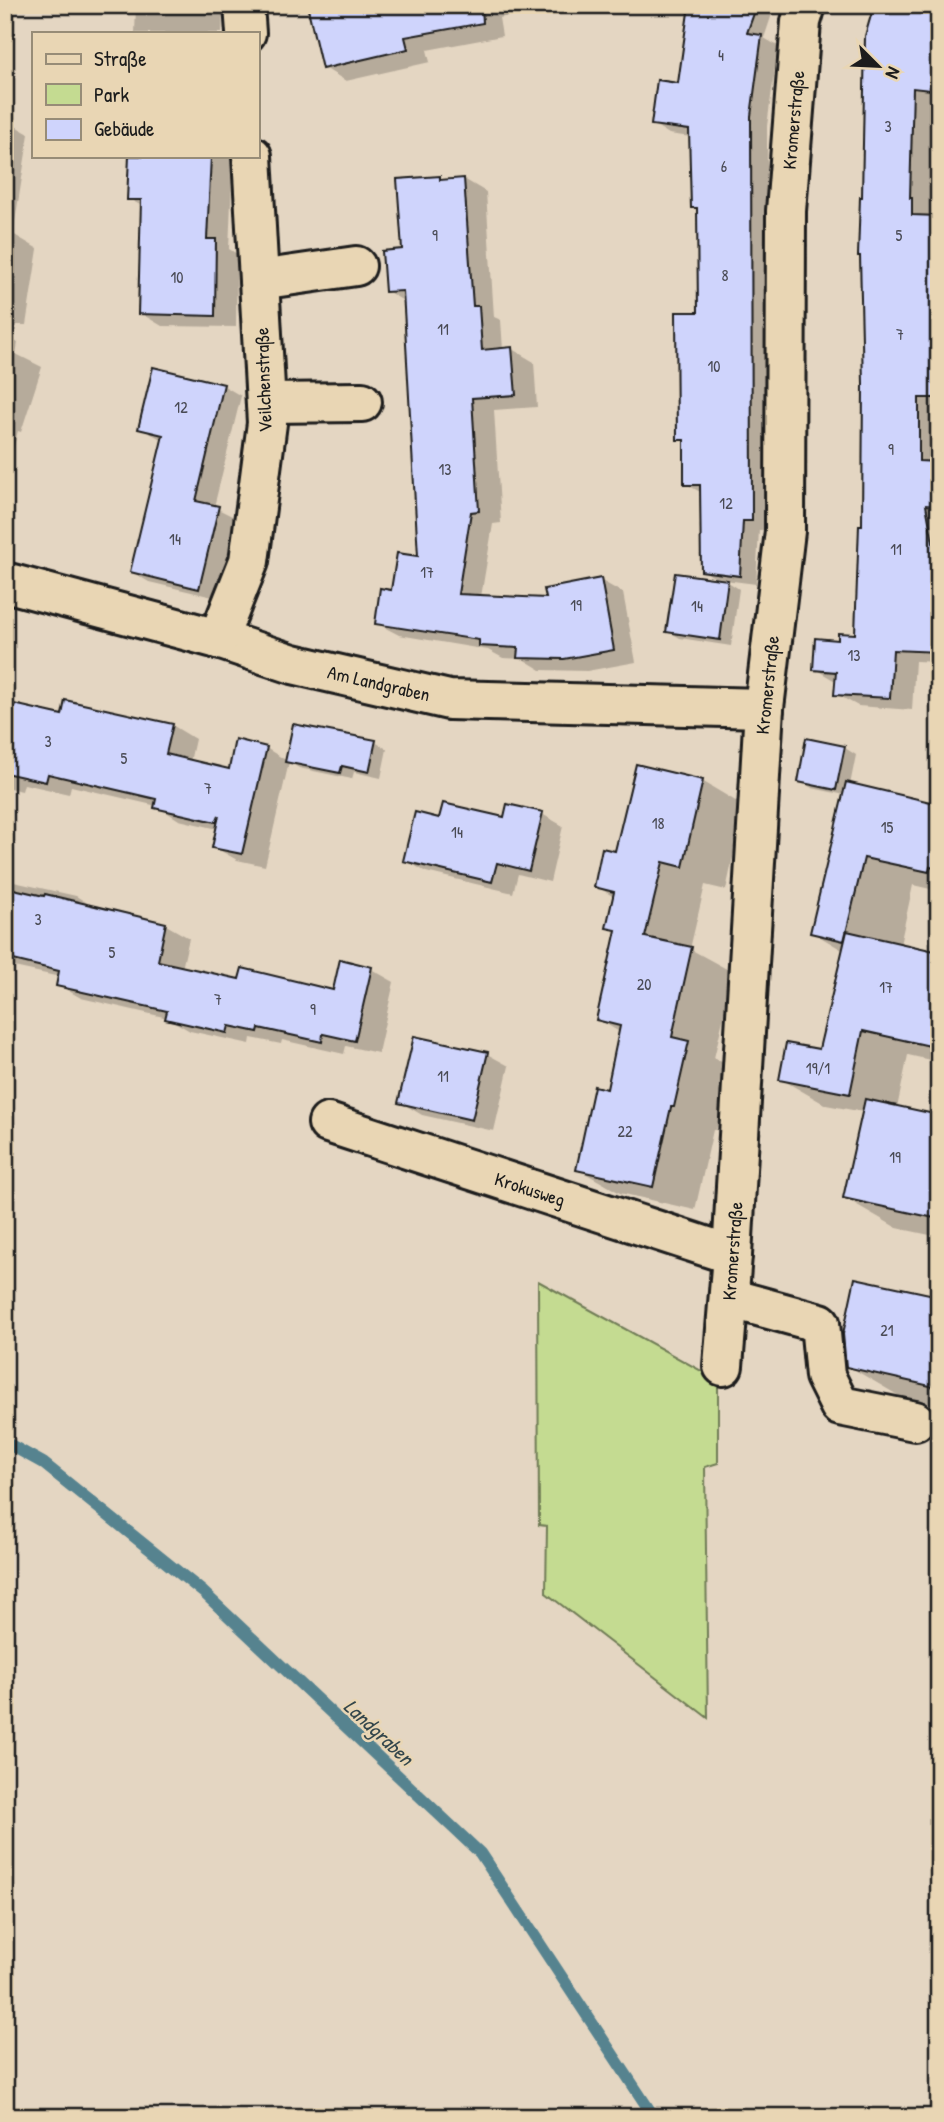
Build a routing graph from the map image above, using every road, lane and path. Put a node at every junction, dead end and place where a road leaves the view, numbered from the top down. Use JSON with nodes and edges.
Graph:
{"nodes":[{"id":1,"x":244,"y":5,"type":"edge"},
{"id":2,"x":806,"y":5,"type":"edge"},
{"id":3,"x":246,"y":32,"type":"edge"},
{"id":4,"x":253,"y":158,"type":"edge"},
{"id":5,"x":356,"y":266,"type":"dead end"},
{"id":6,"x":259,"y":280,"type":"junction"},
{"id":7,"x":362,"y":402,"type":"dead end"},
{"id":8,"x":266,"y":403,"type":"junction"},
{"id":9,"x":5,"y":582,"type":"edge"},
{"id":10,"x":218,"y":639,"type":"junction"},
{"id":11,"x":764,"y":708,"type":"junction"},
{"id":12,"x":328,"y":1124,"type":"dead end"},
{"id":13,"x":732,"y":1255,"type":"junction"},
{"id":14,"x":729,"y":1298,"type":"junction"},
{"id":15,"x":723,"y":1366,"type":"dead end"},
{"id":16,"x":915,"y":1421,"type":"dead end"}],
"edges":[{"from":1,"to":3,"type":"street"},
{"from":2,"to":11,"type":"street","name":"Kromerstraße"},
{"from":4,"to":6,"type":"street","name":"Veilchenstraße"},
{"from":5,"to":6,"type":"street"},
{"from":6,"to":8,"type":"street","name":"Veilchenstraße"},
{"from":7,"to":8,"type":"street"},
{"from":8,"to":10,"type":"street","name":"Veilchenstraße"},
{"from":9,"to":10,"type":"street","name":"Am Landgraben"},
{"from":10,"to":11,"type":"street","name":"Am Landgraben"},
{"from":11,"to":13,"type":"street","name":"Kromerstraße"},
{"from":12,"to":13,"type":"street","name":"Krokusweg"},
{"from":13,"to":14,"type":"street","name":"Kromerstraße"},
{"from":14,"to":15,"type":"street","name":"Kromerstraße"},
{"from":14,"to":16,"type":"street"}]}
